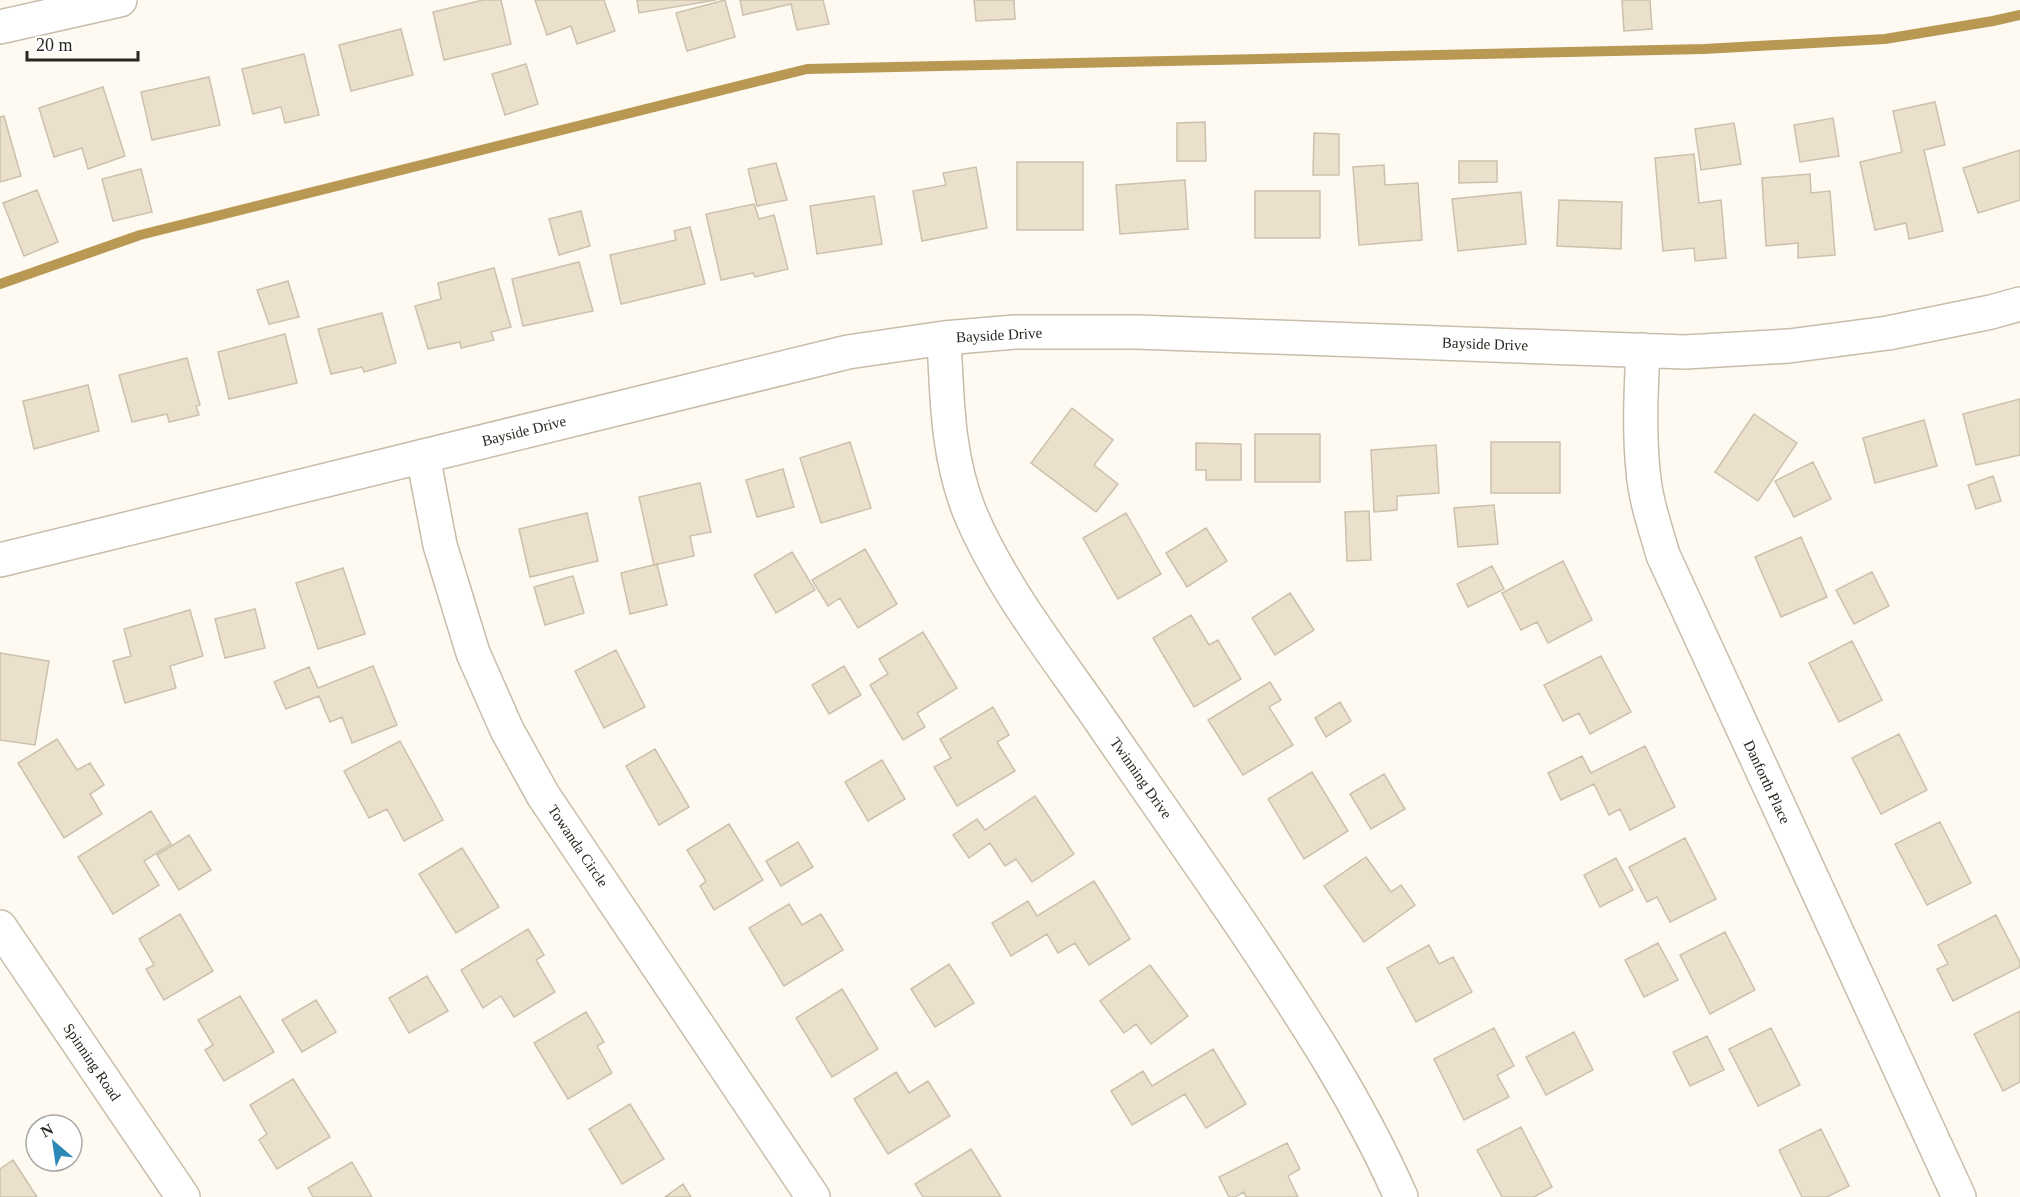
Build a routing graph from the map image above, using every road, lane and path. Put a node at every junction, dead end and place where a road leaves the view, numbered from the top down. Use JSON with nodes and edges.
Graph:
{"nodes":[{"id":1,"x":120,"y":0,"type":"edge"},
{"id":2,"x":4,"y":17,"type":"edge"},
{"id":3,"x":2020,"y":304,"type":"edge"},
{"id":4,"x":945,"y":338,"type":"junction"},
{"id":5,"x":1643,"y":350,"type":"junction"},
{"id":6,"x":423,"y":456,"type":"junction"},
{"id":7,"x":0,"y":560,"type":"edge"},
{"id":8,"x":0,"y":927,"type":"edge"},
{"id":9,"x":183,"y":1197,"type":"edge"},
{"id":10,"x":813,"y":1197,"type":"edge"},
{"id":11,"x":1401,"y":1197,"type":"edge"},
{"id":12,"x":1959,"y":1197,"type":"edge"}],
"edges":[{"from":1,"to":2,"type":"street"},
{"from":3,"to":5,"type":"street","name":"Bayside Drive"},
{"from":4,"to":5,"type":"street","name":"Bayside Drive"},
{"from":4,"to":6,"type":"street","name":"Bayside Drive"},
{"from":4,"to":11,"type":"street","name":"Twinning Drive"},
{"from":5,"to":12,"type":"street","name":"Danforth Place"},
{"from":6,"to":7,"type":"street","name":"Bayside Drive"},
{"from":6,"to":10,"type":"street","name":"Towanda Circle"},
{"from":8,"to":9,"type":"street","name":"Spinning Road"}]}
